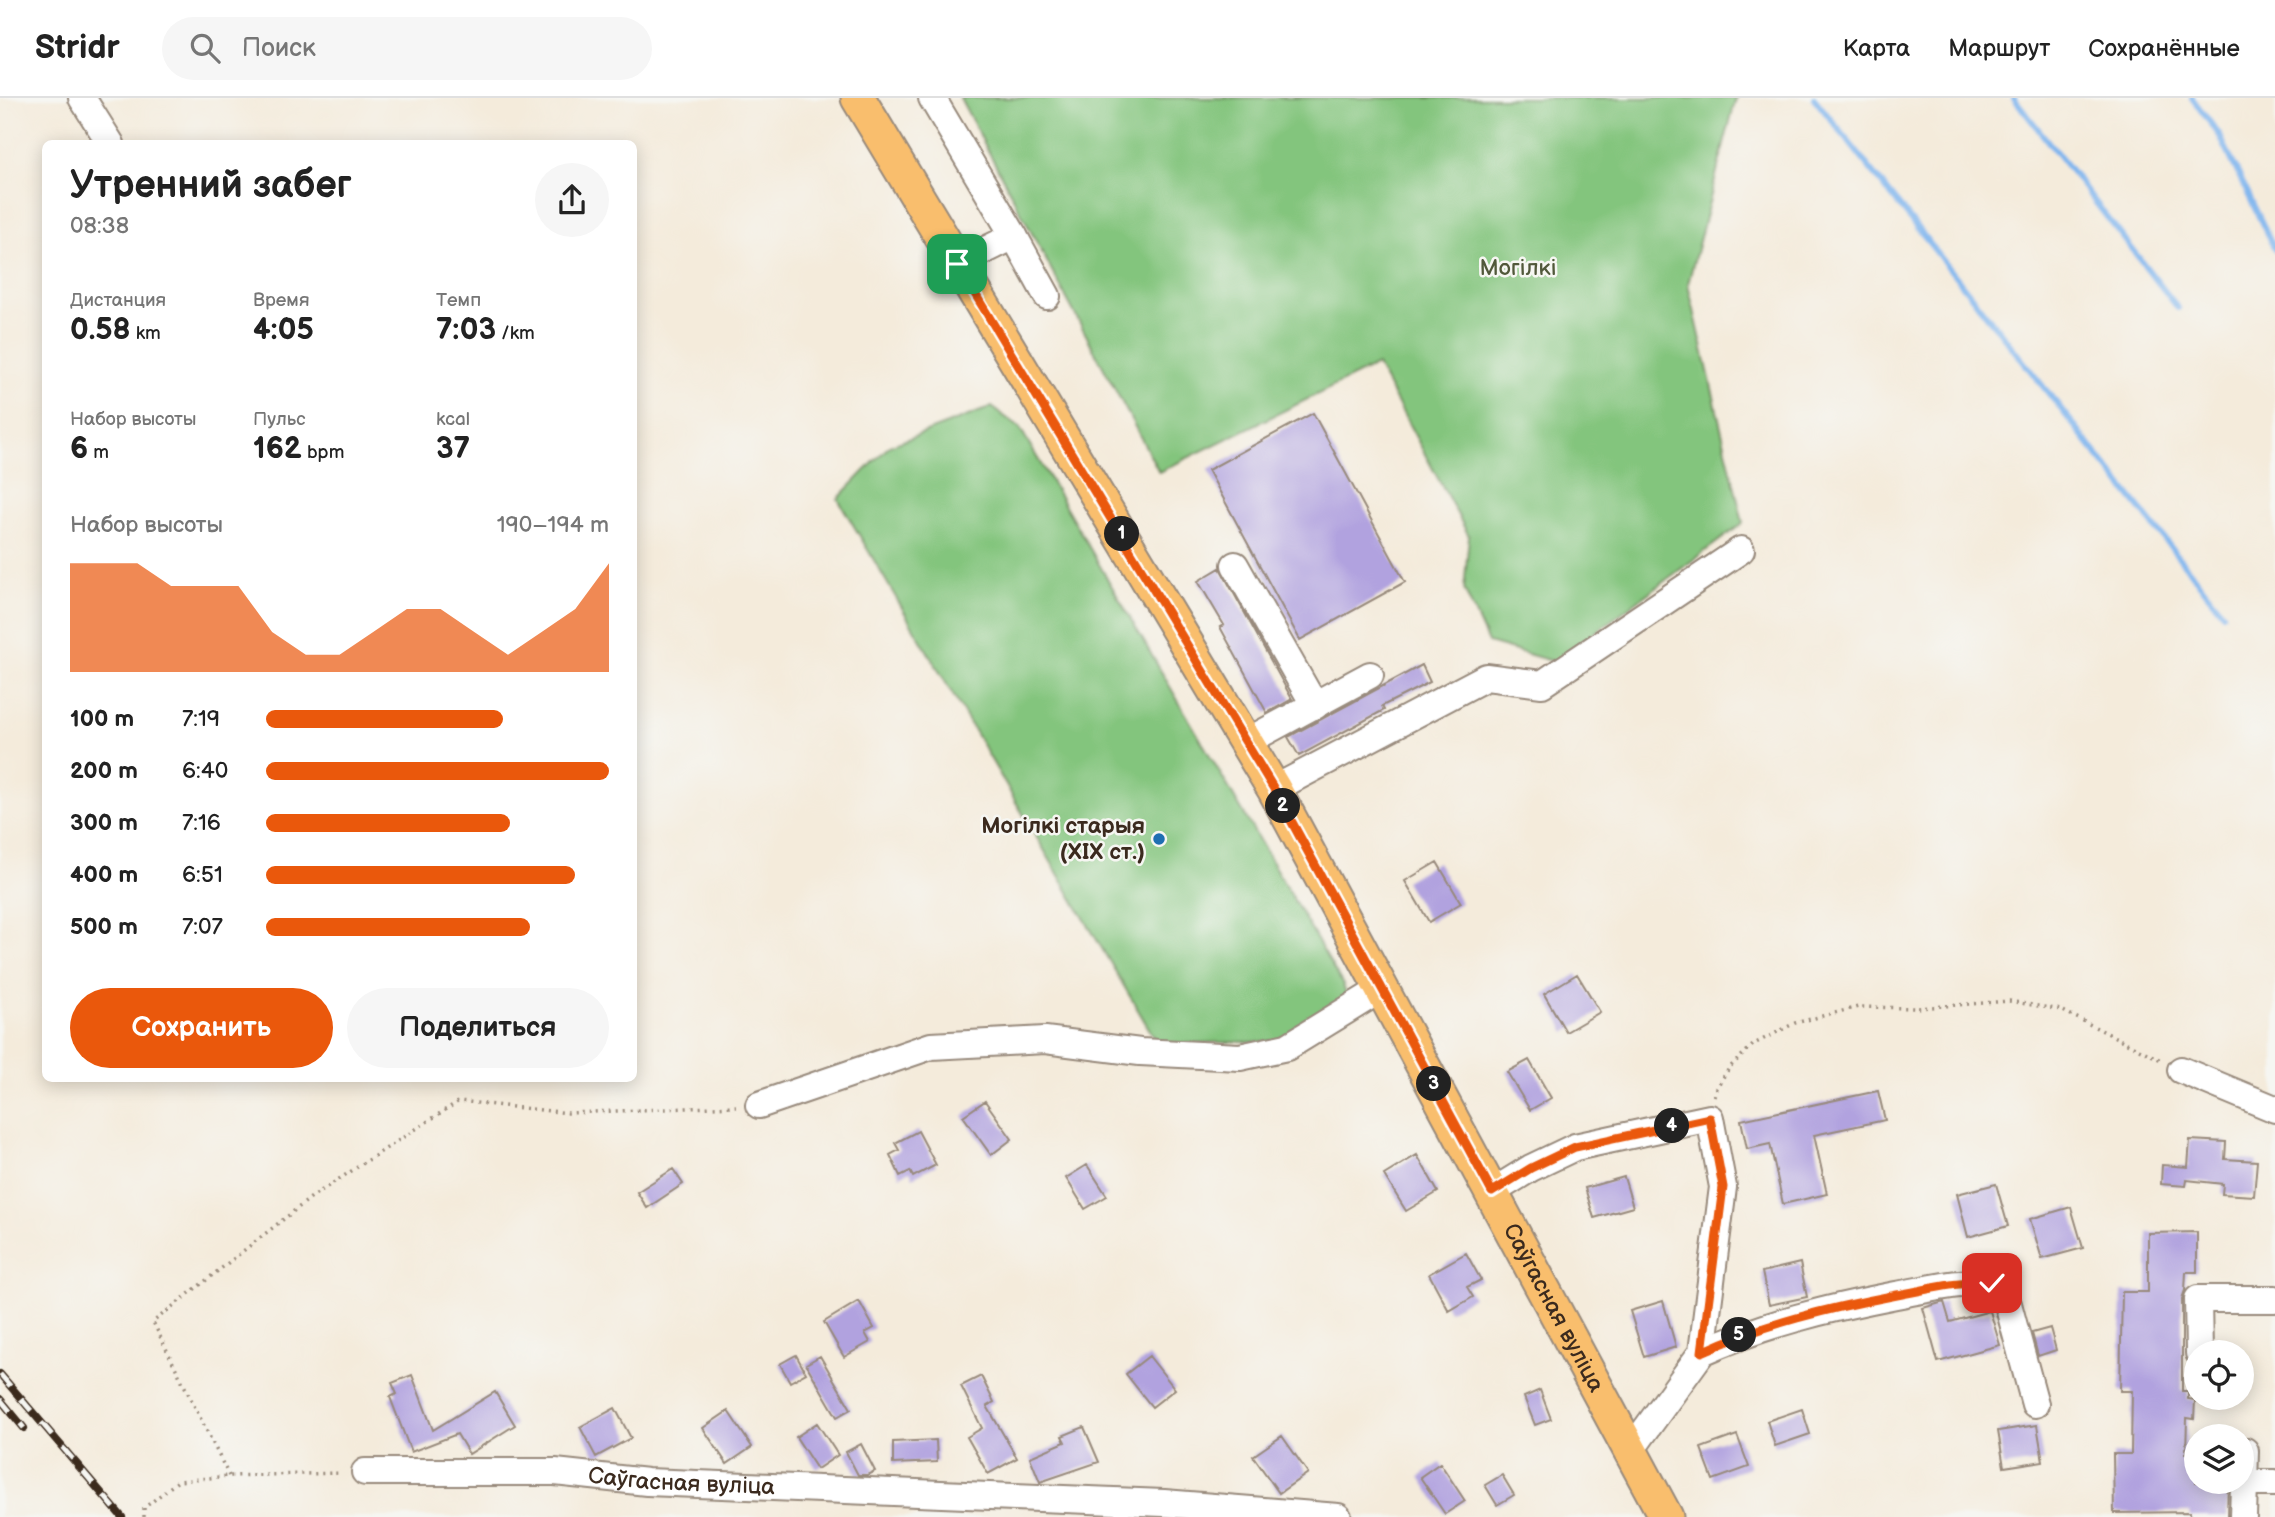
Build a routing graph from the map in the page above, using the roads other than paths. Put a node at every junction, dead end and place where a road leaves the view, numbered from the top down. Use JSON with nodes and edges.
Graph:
{"nodes":[{"id":1,"x":82,"y":98,"type":"edge"},
{"id":2,"x":858,"y":98,"type":"edge"},
{"id":3,"x":932,"y":98,"type":"edge"},
{"id":4,"x":108,"y":140,"type":"edge"},
{"id":5,"x":1014,"y":236,"type":"junction"},
{"id":6,"x":957,"y":264,"type":"junction"},
{"id":7,"x":1047,"y":296,"type":"dead end"},
{"id":8,"x":1741,"y":550,"type":"dead end"},
{"id":9,"x":1235,"y":565,"type":"dead end"},
{"id":10,"x":1370,"y":675,"type":"dead end"},
{"id":11,"x":1315,"y":706,"type":"junction"},
{"id":12,"x":1246,"y":742,"type":"junction"},
{"id":13,"x":1274,"y":789,"type":"junction"},
{"id":14,"x":1383,"y":988,"type":"junction"},
{"id":15,"x":2181,"y":1070,"type":"road end"},
{"id":16,"x":759,"y":1105,"type":"road end"},
{"id":17,"x":2275,"y":1109,"type":"edge"},
{"id":18,"x":1492,"y":1192,"type":"junction"},
{"id":19,"x":2275,"y":1299,"type":"edge"},
{"id":20,"x":2199,"y":1340,"type":"edge"},
{"id":21,"x":1702,"y":1352,"type":"junction"},
{"id":22,"x":2035,"y":1404,"type":"dead end"},
{"id":23,"x":1631,"y":1450,"type":"junction"},
{"id":24,"x":365,"y":1472,"type":"road end"},
{"id":25,"x":2254,"y":1483,"type":"edge"},
{"id":26,"x":2275,"y":1483,"type":"edge"},
{"id":27,"x":2244,"y":1494,"type":"edge"},
{"id":28,"x":1166,"y":1510,"type":"edge"},
{"id":29,"x":1338,"y":1517,"type":"edge"},
{"id":30,"x":1666,"y":1517,"type":"edge"},
{"id":31,"x":2244,"y":1517,"type":"edge"}],
"edges":[{"from":1,"to":4,"type":"street"},
{"from":2,"to":6,"type":"main road","name":"Саўгасная вуліца"},
{"from":3,"to":5,"type":"street"},
{"from":5,"to":6,"type":"street"},
{"from":5,"to":7,"type":"street"},
{"from":6,"to":12,"type":"main road","name":"Саўгасная вуліца"},
{"from":8,"to":13,"type":"street"},
{"from":9,"to":11,"type":"street"},
{"from":10,"to":11,"type":"street"},
{"from":11,"to":12,"type":"street"},
{"from":12,"to":13,"type":"main road","name":"Саўгасная вуліца"},
{"from":13,"to":14,"type":"main road","name":"Саўгасная вуліца"},
{"from":14,"to":16,"type":"street"},
{"from":14,"to":18,"type":"main road","name":"Саўгасная вуліца"},
{"from":15,"to":17,"type":"street"},
{"from":18,"to":21,"type":"street"},
{"from":18,"to":23,"type":"main road","name":"Саўгасная вуліца"},
{"from":19,"to":20,"type":"street"},
{"from":21,"to":22,"type":"street"},
{"from":21,"to":23,"type":"street"},
{"from":23,"to":30,"type":"main road","name":"Саўгасная вуліца"},
{"from":24,"to":28,"type":"street","name":"Саўгасная вуліца"},
{"from":25,"to":26,"type":"street"},
{"from":27,"to":31,"type":"street"},
{"from":28,"to":29,"type":"street","name":"Саўгасная вуліца"}]}
